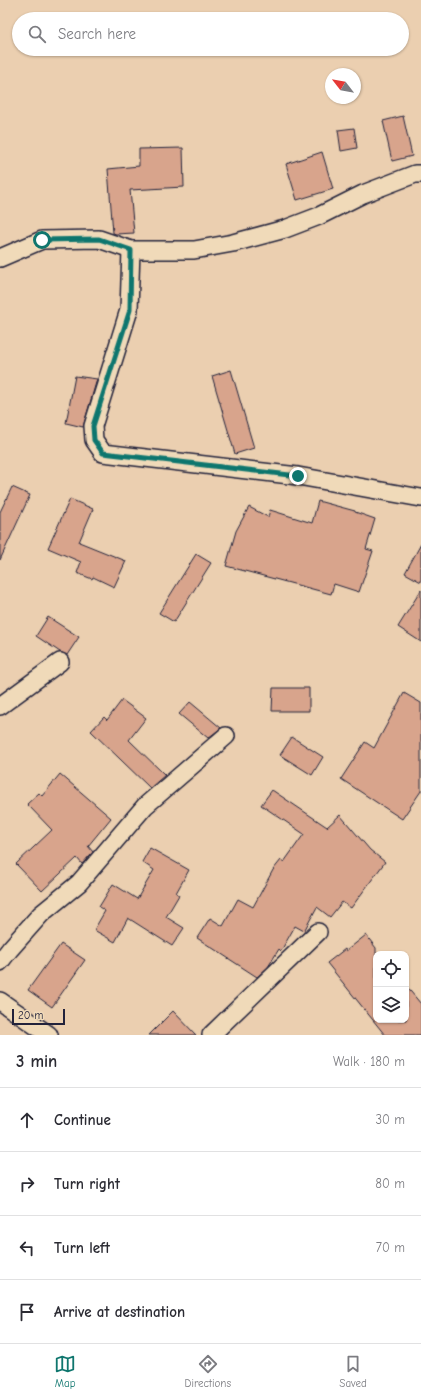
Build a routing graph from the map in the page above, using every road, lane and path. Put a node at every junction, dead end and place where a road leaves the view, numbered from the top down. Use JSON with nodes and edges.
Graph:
{"nodes":[{"id":1,"x":421,"y":174,"type":"edge"},
{"id":2,"x":131,"y":250,"type":"junction"},
{"id":3,"x":0,"y":258,"type":"edge"},
{"id":4,"x":421,"y":498,"type":"edge"},
{"id":5,"x":60,"y":662,"type":"dead end"},
{"id":6,"x":0,"y":706,"type":"edge"},
{"id":7,"x":226,"y":736,"type":"dead end"},
{"id":8,"x":318,"y":932,"type":"dead end"},
{"id":9,"x":0,"y":962,"type":"edge"},
{"id":10,"x":0,"y":1001,"type":"edge"},
{"id":11,"x":48,"y":1035,"type":"edge"},
{"id":12,"x":211,"y":1035,"type":"edge"}],
"edges":[{"from":1,"to":2,"type":"street"},
{"from":2,"to":3,"type":"street"},
{"from":2,"to":4,"type":"street"},
{"from":5,"to":6,"type":"street"},
{"from":7,"to":9,"type":"street"},
{"from":8,"to":12,"type":"street"},
{"from":10,"to":11,"type":"street"}]}
